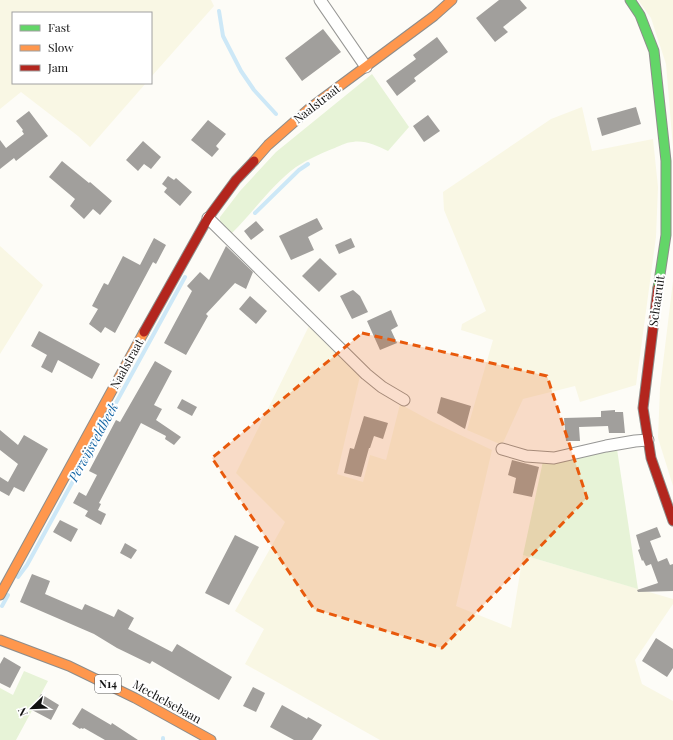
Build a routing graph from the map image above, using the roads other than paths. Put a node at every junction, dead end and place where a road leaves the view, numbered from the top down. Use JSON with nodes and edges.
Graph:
{"nodes":[{"id":1,"x":320,"y":0,"type":"edge"},
{"id":2,"x":452,"y":0,"type":"edge"},
{"id":3,"x":630,"y":0,"type":"edge"},
{"id":4,"x":366,"y":66,"type":"junction"},
{"id":5,"x":208,"y":218,"type":"junction"},
{"id":6,"x":404,"y":400,"type":"dead end"},
{"id":7,"x":648,"y":440,"type":"junction"},
{"id":8,"x":502,"y":449,"type":"dead end"},
{"id":9,"x":673,"y":521,"type":"edge"},
{"id":10,"x":0,"y":595,"type":"edge"},
{"id":11,"x":0,"y":640,"type":"edge"},
{"id":12,"x":210,"y":740,"type":"edge"}],
"edges":[{"from":1,"to":4,"type":"street"},
{"from":2,"to":4,"type":"street","name":"Naalstraat"},
{"from":3,"to":7,"type":"street","name":"Schaaruit"},
{"from":4,"to":5,"type":"street","name":"Naalstraat"},
{"from":5,"to":6,"type":"street"},
{"from":5,"to":10,"type":"street","name":"Naalstraat"},
{"from":7,"to":8,"type":"street"},
{"from":7,"to":9,"type":"street","name":"Schaaruit"},
{"from":11,"to":12,"type":"street","name":"Mechelsebaan","number":"N14"}]}
